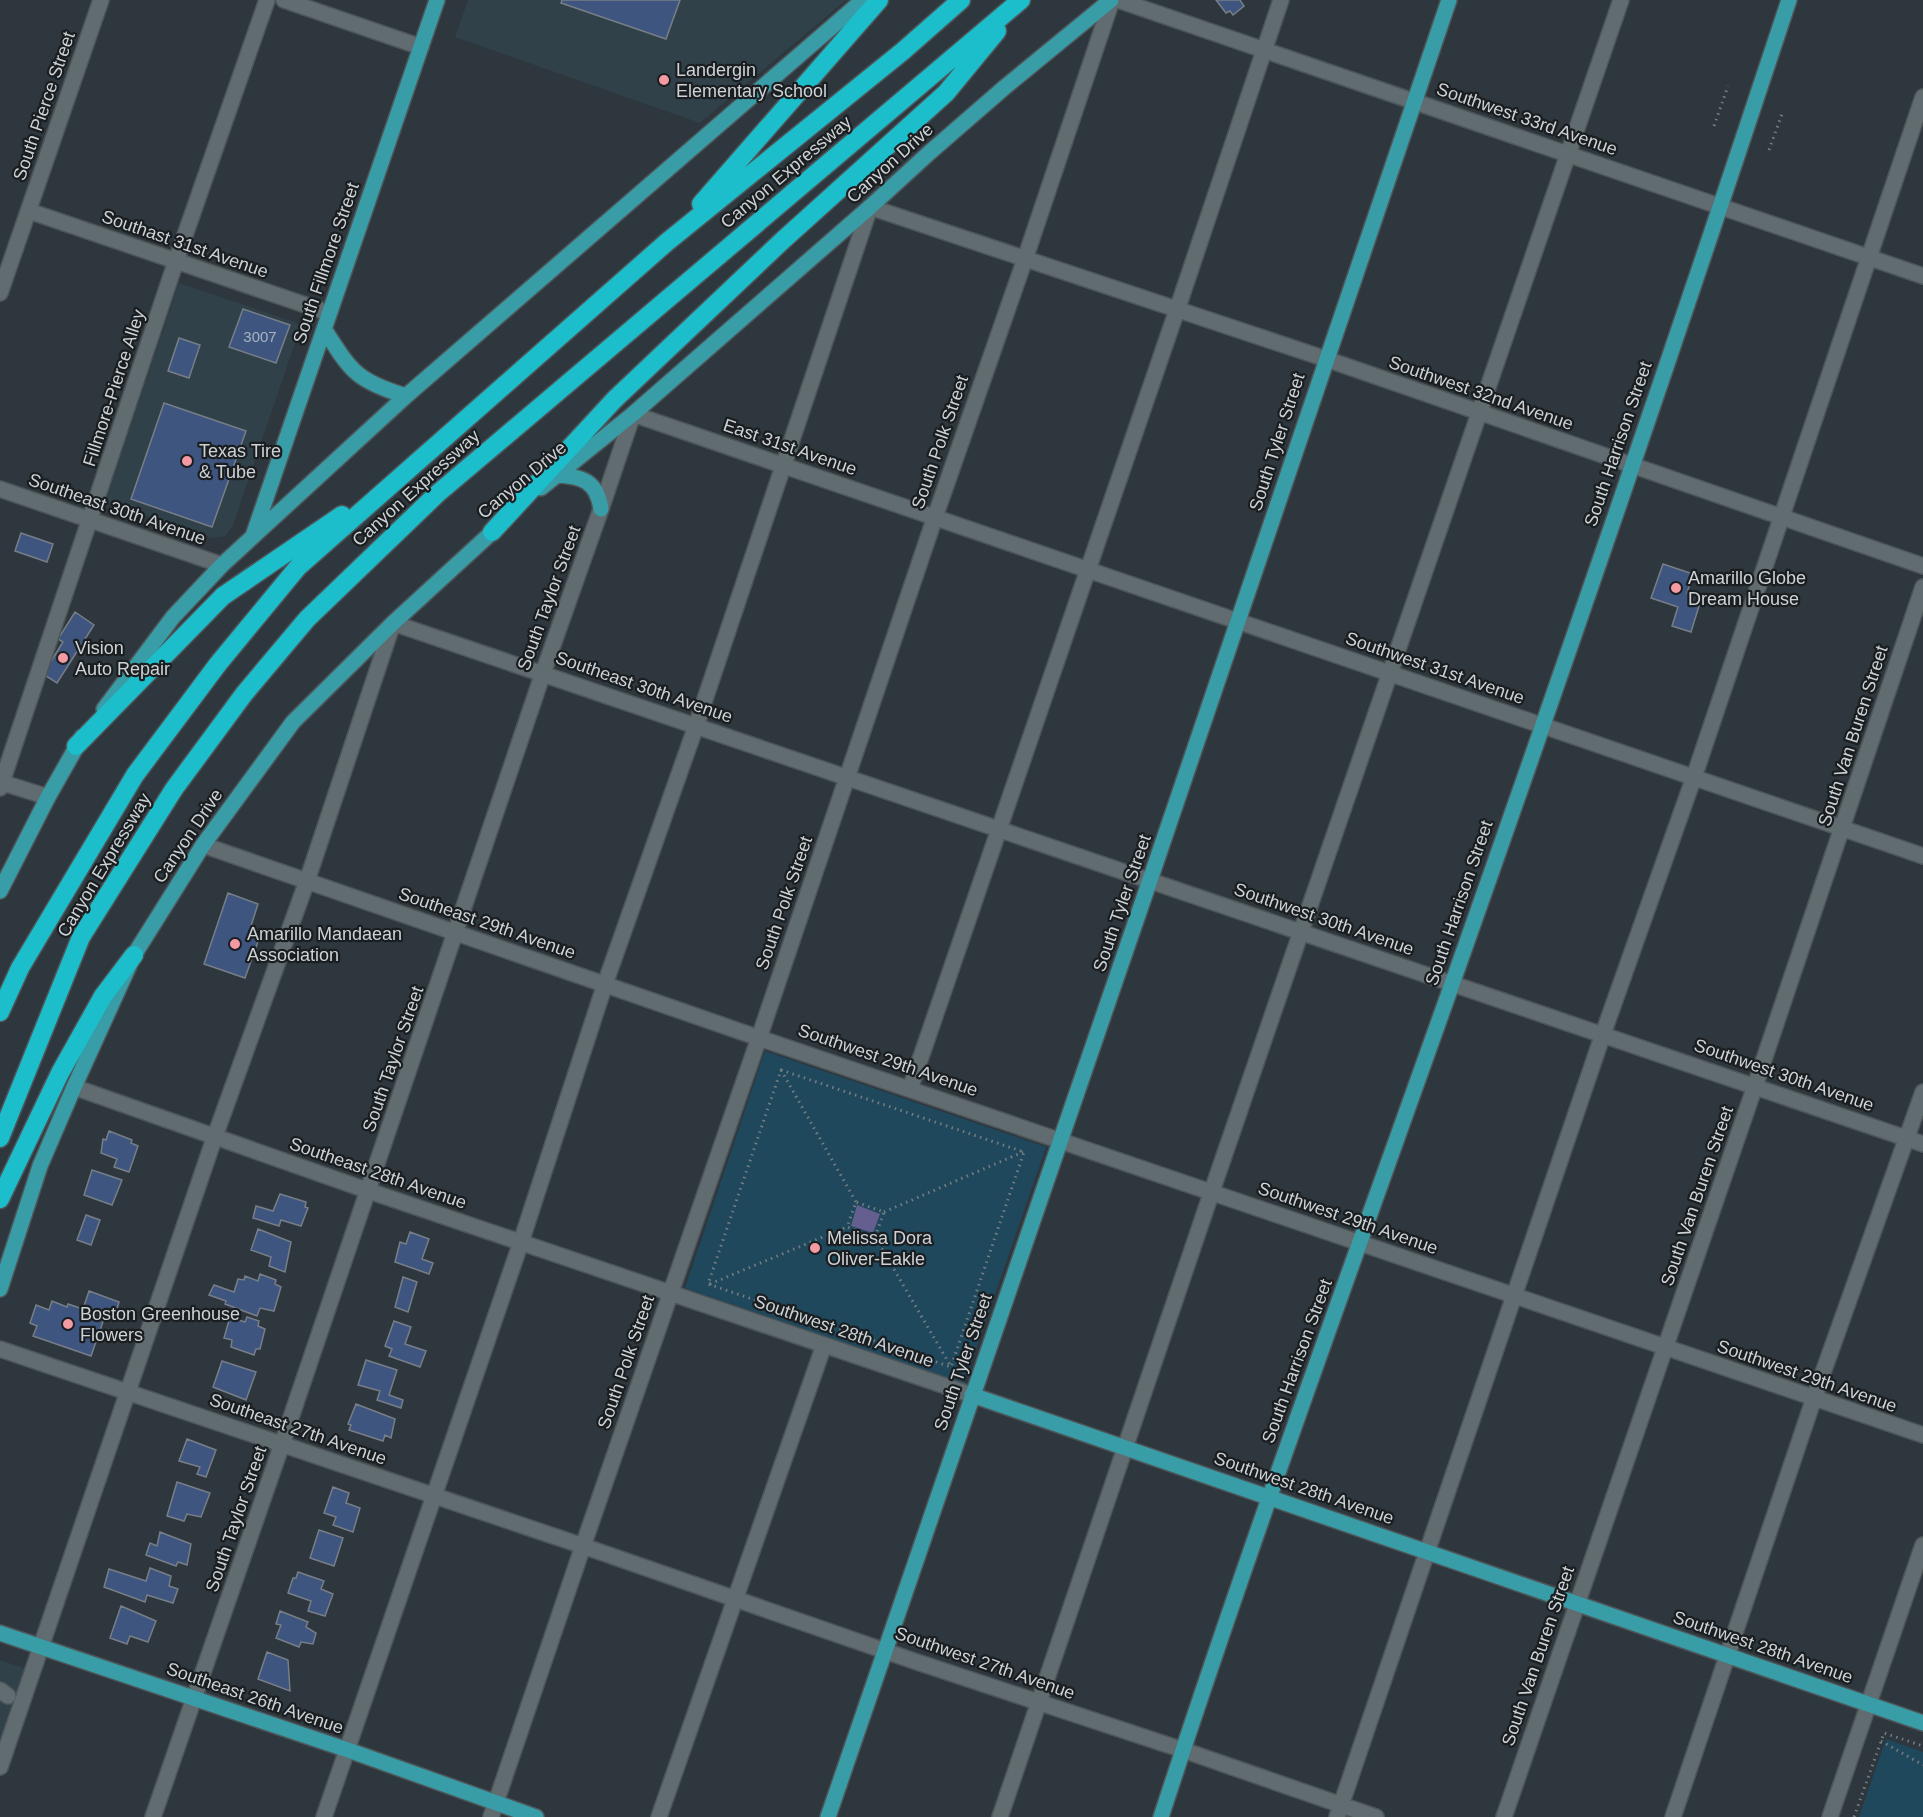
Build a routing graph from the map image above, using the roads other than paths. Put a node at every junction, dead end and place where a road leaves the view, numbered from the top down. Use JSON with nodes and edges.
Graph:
{"nodes":[{"id":1,"x":101,"y":0,"type":"edge"},
{"id":2,"x":267,"y":0,"type":"edge"},
{"id":3,"x":284,"y":0,"type":"edge"},
{"id":4,"x":437,"y":0,"type":"edge"},
{"id":5,"x":863,"y":0,"type":"edge"},
{"id":6,"x":879,"y":0,"type":"edge"},
{"id":7,"x":961,"y":0,"type":"edge"},
{"id":8,"x":1022,"y":0,"type":"edge"},
{"id":9,"x":1111,"y":0,"type":"edge"},
{"id":10,"x":1118,"y":0,"type":"edge"},
{"id":11,"x":1281,"y":0,"type":"edge"},
{"id":12,"x":1449,"y":0,"type":"edge"},
{"id":13,"x":1621,"y":0,"type":"edge"},
{"id":14,"x":1790,"y":0,"type":"edge"},
{"id":15,"x":421,"y":47,"type":"junction"},
{"id":16,"x":1264,"y":50,"type":"junction"},
{"id":17,"x":1923,"y":97,"type":"edge"},
{"id":18,"x":1415,"y":102,"type":"junction"},
{"id":19,"x":1568,"y":154,"type":"junction"},
{"id":20,"x":1721,"y":206,"type":"junction"},
{"id":21,"x":870,"y":207,"type":"junction"},
{"id":22,"x":28,"y":211,"type":"junction"},
{"id":23,"x":667,"y":242,"type":"junction"},
{"id":24,"x":1869,"y":257,"type":"junction"},
{"id":25,"x":1025,"y":260,"type":"junction"},
{"id":26,"x":176,"y":261,"type":"junction"},
{"id":27,"x":1923,"y":276,"type":"edge"},
{"id":28,"x":0,"y":293,"type":"edge"},
{"id":29,"x":1178,"y":310,"type":"junction"},
{"id":30,"x":329,"y":314,"type":"junction"},
{"id":31,"x":324,"y":329,"type":"junction"},
{"id":32,"x":1326,"y":359,"type":"junction"},
{"id":33,"x":406,"y":396,"type":"junction"},
{"id":34,"x":1480,"y":413,"type":"junction"},
{"id":35,"x":633,"y":414,"type":"junction"},
{"id":36,"x":784,"y":465,"type":"junction"},
{"id":37,"x":1631,"y":466,"type":"junction"},
{"id":38,"x":408,"y":470,"type":"junction"},
{"id":39,"x":556,"y":476,"type":"junction"},
{"id":40,"x":0,"y":489,"type":"edge"},
{"id":41,"x":601,"y":509,"type":"junction"},
{"id":42,"x":935,"y":517,"type":"junction"},
{"id":43,"x":1781,"y":517,"type":"junction"},
{"id":44,"x":90,"y":520,"type":"junction"},
{"id":45,"x":492,"y":532,"type":"junction"},
{"id":46,"x":252,"y":538,"type":"junction"},
{"id":47,"x":222,"y":565,"type":"junction"},
{"id":48,"x":1923,"y":566,"type":"edge"},
{"id":49,"x":1087,"y":570,"type":"junction"},
{"id":50,"x":1923,"y":587,"type":"edge"},
{"id":51,"x":1238,"y":622,"type":"junction"},
{"id":52,"x":393,"y":623,"type":"junction"},
{"id":53,"x":543,"y":673,"type":"junction"},
{"id":54,"x":1389,"y":674,"type":"junction"},
{"id":55,"x":1542,"y":725,"type":"junction"},
{"id":56,"x":696,"y":726,"type":"junction"},
{"id":57,"x":76,"y":746,"type":"junction"},
{"id":58,"x":1694,"y":777,"type":"junction"},
{"id":59,"x":847,"y":778,"type":"junction"},
{"id":60,"x":1,"y":784,"type":"edge"},
{"id":61,"x":48,"y":797,"type":"junction"},
{"id":62,"x":1843,"y":828,"type":"junction"},
{"id":63,"x":999,"y":829,"type":"junction"},
{"id":64,"x":202,"y":845,"type":"junction"},
{"id":65,"x":1923,"y":856,"type":"edge"},
{"id":66,"x":1150,"y":880,"type":"junction"},
{"id":67,"x":307,"y":881,"type":"junction"},
{"id":68,"x":0,"y":891,"type":"edge"},
{"id":69,"x":1302,"y":932,"type":"junction"},
{"id":70,"x":456,"y":933,"type":"junction"},
{"id":71,"x":134,"y":955,"type":"junction"},
{"id":72,"x":1452,"y":983,"type":"junction"},
{"id":73,"x":605,"y":984,"type":"junction"},
{"id":74,"x":0,"y":1012,"type":"edge"},
{"id":75,"x":1603,"y":1034,"type":"junction"},
{"id":76,"x":759,"y":1038,"type":"junction"},
{"id":77,"x":1755,"y":1086,"type":"junction"},
{"id":78,"x":74,"y":1087,"type":"junction"},
{"id":79,"x":910,"y":1089,"type":"junction"},
{"id":80,"x":1923,"y":1092,"type":"edge"},
{"id":81,"x":214,"y":1136,"type":"junction"},
{"id":82,"x":0,"y":1138,"type":"edge"},
{"id":83,"x":1060,"y":1139,"type":"junction"},
{"id":84,"x":1907,"y":1139,"type":"junction"},
{"id":85,"x":1923,"y":1144,"type":"edge"},
{"id":86,"x":369,"y":1191,"type":"junction"},
{"id":87,"x":1212,"y":1191,"type":"junction"},
{"id":88,"x":0,"y":1199,"type":"edge"},
{"id":89,"x":521,"y":1242,"type":"junction"},
{"id":90,"x":1360,"y":1243,"type":"junction"},
{"id":91,"x":0,"y":1289,"type":"edge"},
{"id":92,"x":671,"y":1293,"type":"junction"},
{"id":93,"x":1514,"y":1295,"type":"junction"},
{"id":94,"x":824,"y":1345,"type":"junction"},
{"id":95,"x":1665,"y":1348,"type":"junction"},
{"id":96,"x":0,"y":1349,"type":"edge"},
{"id":97,"x":127,"y":1391,"type":"junction"},
{"id":98,"x":972,"y":1395,"type":"junction"},
{"id":99,"x":1814,"y":1398,"type":"junction"},
{"id":100,"x":1923,"y":1435,"type":"edge"},
{"id":101,"x":282,"y":1444,"type":"junction"},
{"id":102,"x":1126,"y":1447,"type":"junction"},
{"id":103,"x":433,"y":1495,"type":"junction"},
{"id":104,"x":1269,"y":1496,"type":"junction"},
{"id":105,"x":1923,"y":1545,"type":"edge"},
{"id":106,"x":583,"y":1546,"type":"junction"},
{"id":107,"x":1426,"y":1550,"type":"junction"},
{"id":108,"x":737,"y":1599,"type":"junction"},
{"id":109,"x":1577,"y":1603,"type":"junction"},
{"id":110,"x":0,"y":1633,"type":"edge"},
{"id":111,"x":41,"y":1646,"type":"junction"},
{"id":112,"x":884,"y":1650,"type":"junction"},
{"id":113,"x":1727,"y":1655,"type":"junction"},
{"id":114,"x":194,"y":1698,"type":"junction"},
{"id":115,"x":1039,"y":1702,"type":"junction"},
{"id":116,"x":1868,"y":1704,"type":"junction"},
{"id":117,"x":1923,"y":1723,"type":"edge"},
{"id":118,"x":348,"y":1750,"type":"junction"},
{"id":119,"x":1183,"y":1750,"type":"junction"},
{"id":120,"x":0,"y":1767,"type":"edge"},
{"id":121,"x":494,"y":1810,"type":"edge"},
{"id":122,"x":1339,"y":1811,"type":"edge"},
{"id":123,"x":153,"y":1817,"type":"edge"},
{"id":124,"x":324,"y":1817,"type":"edge"},
{"id":125,"x":536,"y":1817,"type":"edge"},
{"id":126,"x":659,"y":1817,"type":"edge"},
{"id":127,"x":828,"y":1817,"type":"edge"},
{"id":128,"x":1000,"y":1817,"type":"edge"},
{"id":129,"x":1161,"y":1817,"type":"edge"},
{"id":130,"x":1376,"y":1817,"type":"edge"},
{"id":131,"x":1504,"y":1817,"type":"edge"},
{"id":132,"x":1673,"y":1817,"type":"edge"},
{"id":133,"x":1830,"y":1817,"type":"edge"}],
"edges":[{"from":1,"to":22,"type":"street","name":"South Pierce Street"},
{"from":2,"to":26,"type":"street","name":"Fillmore-Pierce Alley"},
{"from":3,"to":15,"type":"street"},
{"from":4,"to":15,"type":"main road","name":"South Fillmore Street"},
{"from":5,"to":33,"type":"main road"},
{"from":6,"to":23,"type":"highway"},
{"from":7,"to":23,"type":"highway","name":"Canyon Expressway"},
{"from":8,"to":45,"type":"highway"},
{"from":8,"to":82,"type":"highway","name":"Canyon Expressway"},
{"from":9,"to":21,"type":"main road","name":"Canyon Drive"},
{"from":9,"to":25,"type":"street","name":"South Polk Street"},
{"from":10,"to":16,"type":"street","name":"Southwest 33rd Avenue"},
{"from":11,"to":16,"type":"street"},
{"from":12,"to":18,"type":"main road","name":"South Tyler Street"},
{"from":13,"to":19,"type":"street"},
{"from":14,"to":20,"type":"main road","name":"South Harrison Street"},
{"from":15,"to":30,"type":"main road","name":"South Fillmore Street"},
{"from":16,"to":18,"type":"street","name":"Southwest 33rd Avenue"},
{"from":16,"to":29,"type":"street"},
{"from":17,"to":24,"type":"street"},
{"from":18,"to":19,"type":"street","name":"Southwest 33rd Avenue"},
{"from":18,"to":32,"type":"main road","name":"South Tyler Street"},
{"from":19,"to":20,"type":"street","name":"Southwest 33rd Avenue"},
{"from":19,"to":34,"type":"street"},
{"from":20,"to":24,"type":"street","name":"Southwest 33rd Avenue"},
{"from":20,"to":37,"type":"main road","name":"South Harrison Street"},
{"from":21,"to":25,"type":"street","name":"Southwest 32nd Avenue"},
{"from":21,"to":35,"type":"main road","name":"Canyon Drive"},
{"from":21,"to":36,"type":"street"},
{"from":22,"to":26,"type":"street","name":"Southast 31st Avenue"},
{"from":22,"to":28,"type":"street","name":"South Pierce Street"},
{"from":23,"to":38,"type":"highway","name":"Canyon Expressway"},
{"from":24,"to":27,"type":"street","name":"Southwest 33rd Avenue"},
{"from":24,"to":43,"type":"street"},
{"from":25,"to":29,"type":"street","name":"Southwest 32nd Avenue"},
{"from":25,"to":42,"type":"street","name":"South Polk Street"},
{"from":26,"to":30,"type":"street","name":"Southast 31st Avenue"},
{"from":26,"to":44,"type":"street","name":"Fillmore-Pierce Alley"},
{"from":29,"to":32,"type":"street","name":"Southwest 32nd Avenue"},
{"from":29,"to":49,"type":"street"},
{"from":30,"to":31,"type":"main road","name":"South Fillmore Street"},
{"from":31,"to":33,"type":"main road"},
{"from":31,"to":46,"type":"main road","name":"South Fillmore Street"},
{"from":32,"to":34,"type":"street","name":"Southwest 32nd Avenue"},
{"from":32,"to":51,"type":"main road","name":"South Tyler Street"},
{"from":33,"to":46,"type":"main road"},
{"from":34,"to":37,"type":"street","name":"Southwest 32nd Avenue"},
{"from":34,"to":54,"type":"street"},
{"from":35,"to":36,"type":"street","name":"East 31st Avenue"},
{"from":35,"to":39,"type":"main road","name":"Canyon Drive"},
{"from":35,"to":41,"type":"street","name":"South Taylor Street"},
{"from":36,"to":42,"type":"street","name":"East 31st Avenue"},
{"from":36,"to":56,"type":"street"},
{"from":37,"to":43,"type":"street","name":"Southwest 32nd Avenue"},
{"from":37,"to":55,"type":"main road","name":"South Harrison Street"},
{"from":38,"to":57,"type":"highway"},
{"from":38,"to":74,"type":"highway","name":"Canyon Expressway"},
{"from":39,"to":41,"type":"main road"},
{"from":39,"to":45,"type":"main road","name":"Canyon Drive"},
{"from":40,"to":44,"type":"street","name":"Southeast 30th Avenue"},
{"from":41,"to":53,"type":"street","name":"South Taylor Street"},
{"from":42,"to":49,"type":"street","name":"Southwest 31st Avenue"},
{"from":42,"to":59,"type":"street","name":"South Polk Street"},
{"from":43,"to":48,"type":"street","name":"Southwest 32nd Avenue"},
{"from":43,"to":58,"type":"street"},
{"from":44,"to":47,"type":"street","name":"Southeast 30th Avenue"},
{"from":44,"to":60,"type":"street","name":"Fillmore-Pierce Alley"},
{"from":45,"to":52,"type":"main road","name":"Canyon Drive"},
{"from":46,"to":47,"type":"main road"},
{"from":47,"to":57,"type":"main road"},
{"from":49,"to":51,"type":"street","name":"Southwest 31st Avenue"},
{"from":49,"to":63,"type":"street"},
{"from":50,"to":62,"type":"street","name":"South Van Buren Street"},
{"from":51,"to":54,"type":"street","name":"Southwest 31st Avenue"},
{"from":51,"to":66,"type":"main road","name":"South Tyler Street"},
{"from":52,"to":53,"type":"street","name":"Southeast 30th Avenue"},
{"from":52,"to":64,"type":"main road","name":"Canyon Drive"},
{"from":52,"to":67,"type":"street"},
{"from":53,"to":56,"type":"street","name":"Southeast 30th Avenue"},
{"from":53,"to":70,"type":"street","name":"South Taylor Street"},
{"from":54,"to":55,"type":"street","name":"Southwest 31st Avenue"},
{"from":54,"to":69,"type":"street"},
{"from":55,"to":58,"type":"street","name":"Southwest 31st Avenue"},
{"from":55,"to":72,"type":"main road","name":"South Harrison Street"},
{"from":56,"to":59,"type":"street","name":"Southeast 30th Avenue"},
{"from":56,"to":73,"type":"street"},
{"from":57,"to":61,"type":"main road"},
{"from":58,"to":62,"type":"street","name":"Southwest 31st Avenue"},
{"from":58,"to":75,"type":"street"},
{"from":59,"to":63,"type":"street","name":"Southwest 30th Avenue"},
{"from":59,"to":76,"type":"street","name":"South Polk Street"},
{"from":60,"to":61,"type":"street"},
{"from":61,"to":68,"type":"main road"},
{"from":62,"to":65,"type":"street","name":"Southwest 31st Avenue"},
{"from":62,"to":77,"type":"street","name":"South Van Buren Street"},
{"from":63,"to":66,"type":"street","name":"Southwest 30th Avenue"},
{"from":63,"to":79,"type":"street"},
{"from":64,"to":67,"type":"street","name":"Southeast 29th Avenue"},
{"from":64,"to":71,"type":"main road","name":"Canyon Drive"},
{"from":66,"to":69,"type":"street","name":"Southwest 30th Avenue"},
{"from":66,"to":83,"type":"main road","name":"South Tyler Street"},
{"from":67,"to":70,"type":"street","name":"Southeast 29th Avenue"},
{"from":67,"to":81,"type":"street"},
{"from":69,"to":72,"type":"street","name":"Southwest 30th Avenue"},
{"from":69,"to":87,"type":"street"},
{"from":70,"to":73,"type":"street","name":"Southeast 29th Avenue"},
{"from":70,"to":86,"type":"street","name":"South Taylor Street"},
{"from":71,"to":78,"type":"main road","name":"Canyon Drive"},
{"from":71,"to":88,"type":"highway"},
{"from":72,"to":75,"type":"street","name":"Southwest 30th Avenue"},
{"from":72,"to":90,"type":"main road","name":"South Harrison Street"},
{"from":73,"to":76,"type":"street","name":"Southeast 29th Avenue"},
{"from":73,"to":89,"type":"street"},
{"from":75,"to":77,"type":"street","name":"Southwest 30th Avenue"},
{"from":75,"to":93,"type":"street"},
{"from":76,"to":79,"type":"street","name":"Southwest 29th Avenue"},
{"from":76,"to":92,"type":"street","name":"South Polk Street"},
{"from":77,"to":84,"type":"street","name":"Southwest 30th Avenue"},
{"from":77,"to":95,"type":"street","name":"South Van Buren Street"},
{"from":78,"to":81,"type":"street","name":"Southeast 28th Avenue"},
{"from":78,"to":91,"type":"main road","name":"Canyon Drive"},
{"from":79,"to":83,"type":"street","name":"Southwest 29th Avenue"},
{"from":80,"to":84,"type":"street"},
{"from":81,"to":86,"type":"street","name":"Southeast 28th Avenue"},
{"from":81,"to":97,"type":"street"},
{"from":83,"to":87,"type":"street","name":"Southwest 29th Avenue"},
{"from":83,"to":98,"type":"main road","name":"South Tyler Street"},
{"from":84,"to":85,"type":"street","name":"Southwest 30th Avenue"},
{"from":84,"to":99,"type":"street"},
{"from":86,"to":89,"type":"street","name":"Southeast 28th Avenue"},
{"from":86,"to":101,"type":"street","name":"South Taylor Street"},
{"from":87,"to":90,"type":"street","name":"Southwest 29th Avenue"},
{"from":87,"to":102,"type":"street"},
{"from":89,"to":92,"type":"street","name":"Southeast 28th Avenue"},
{"from":89,"to":103,"type":"street"},
{"from":90,"to":93,"type":"street","name":"Southwest 29th Avenue"},
{"from":90,"to":104,"type":"main road","name":"South Harrison Street"},
{"from":92,"to":94,"type":"street","name":"Southwest 28th Avenue"},
{"from":92,"to":106,"type":"street","name":"South Polk Street"},
{"from":93,"to":95,"type":"street","name":"Southwest 29th Avenue"},
{"from":93,"to":107,"type":"street"},
{"from":94,"to":98,"type":"street","name":"Southwest 28th Avenue"},
{"from":94,"to":108,"type":"street"},
{"from":95,"to":99,"type":"street","name":"Southwest 29th Avenue"},
{"from":95,"to":109,"type":"street","name":"South Van Buren Street"},
{"from":96,"to":97,"type":"street","name":"Southeast 27th Avenue"},
{"from":97,"to":101,"type":"street","name":"Southeast 27th Avenue"},
{"from":97,"to":111,"type":"street"},
{"from":98,"to":102,"type":"main road","name":"Southwest 28th Avenue"},
{"from":98,"to":112,"type":"main road","name":"South Tyler Street"},
{"from":99,"to":100,"type":"street","name":"Southwest 29th Avenue"},
{"from":99,"to":113,"type":"street"},
{"from":101,"to":103,"type":"street","name":"Southeast 27th Avenue"},
{"from":101,"to":114,"type":"street","name":"South Taylor Street"},
{"from":102,"to":104,"type":"main road","name":"Southwest 28th Avenue"},
{"from":102,"to":115,"type":"street"},
{"from":103,"to":106,"type":"street","name":"Southeast 27th Avenue"},
{"from":103,"to":118,"type":"street"},
{"from":104,"to":107,"type":"main road","name":"Southwest 28th Avenue"},
{"from":104,"to":119,"type":"main road","name":"South Harrison Street"},
{"from":105,"to":116,"type":"street"},
{"from":106,"to":108,"type":"street","name":"Southwest 27th Avenue"},
{"from":106,"to":121,"type":"street","name":"South Polk Street"},
{"from":107,"to":109,"type":"main road","name":"Southwest 28th Avenue"},
{"from":107,"to":122,"type":"street"},
{"from":108,"to":112,"type":"street","name":"Southwest 27th Avenue"},
{"from":108,"to":126,"type":"street"},
{"from":109,"to":113,"type":"main road","name":"Southwest 28th Avenue"},
{"from":109,"to":131,"type":"street","name":"South Van Buren Street"},
{"from":110,"to":111,"type":"main road","name":"Southeast 26th Avenue"},
{"from":111,"to":114,"type":"main road","name":"Southeast 26th Avenue"},
{"from":111,"to":120,"type":"street"},
{"from":112,"to":115,"type":"street","name":"Southwest 27th Avenue"},
{"from":112,"to":127,"type":"main road","name":"South Tyler Street"},
{"from":113,"to":116,"type":"main road","name":"Southwest 28th Avenue"},
{"from":113,"to":132,"type":"street"},
{"from":114,"to":118,"type":"main road","name":"Southeast 26th Avenue"},
{"from":114,"to":123,"type":"street","name":"South Taylor Street"},
{"from":115,"to":119,"type":"street","name":"Southwest 27th Avenue"},
{"from":115,"to":128,"type":"street"},
{"from":116,"to":117,"type":"main road","name":"Southwest 28th Avenue"},
{"from":116,"to":133,"type":"street"},
{"from":118,"to":121,"type":"main road","name":"Southeast 26th Avenue"},
{"from":118,"to":124,"type":"street"},
{"from":119,"to":122,"type":"street","name":"Southwest 27th Avenue"},
{"from":119,"to":129,"type":"main road","name":"South Harrison Street"},
{"from":121,"to":125,"type":"main road","name":"Southeast 26th Avenue"},
{"from":122,"to":130,"type":"street","name":"Southwest 27th Avenue"}]}
